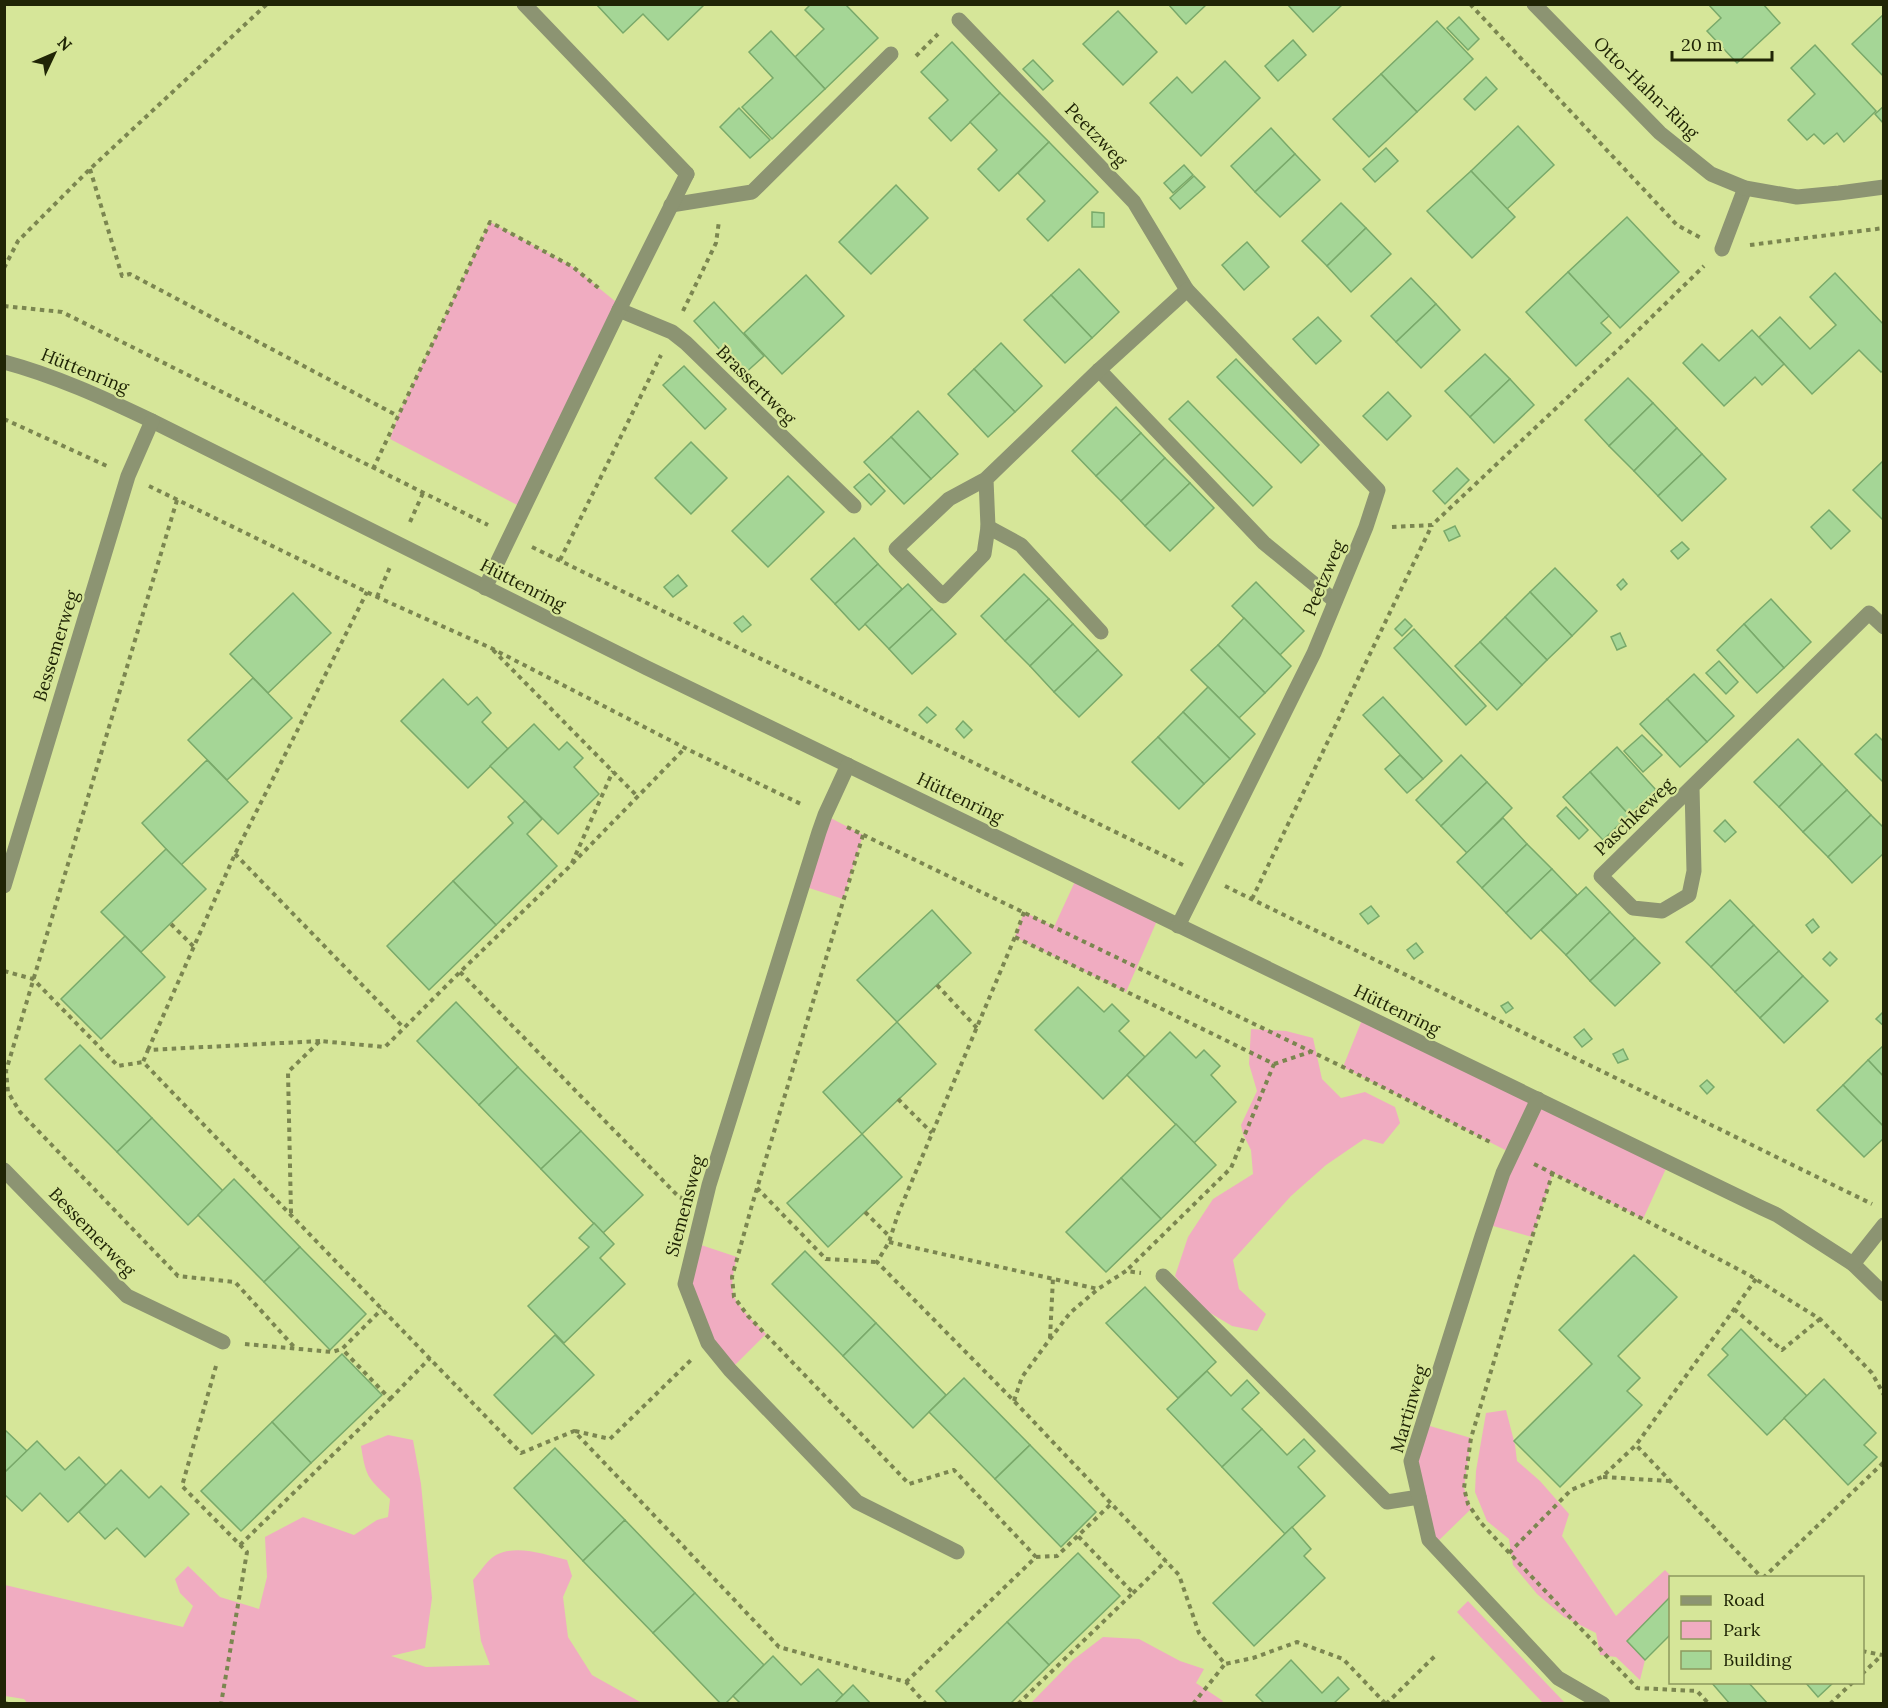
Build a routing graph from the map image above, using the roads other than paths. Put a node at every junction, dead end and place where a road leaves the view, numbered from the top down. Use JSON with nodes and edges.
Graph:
{"nodes":[{"id":1,"x":524,"y":4,"type":"edge"},
{"id":2,"x":1534,"y":4,"type":"edge"},
{"id":3,"x":960,"y":20,"type":"road end"},
{"id":4,"x":891,"y":54,"type":"road end"},
{"id":5,"x":1884,"y":186,"type":"edge"},
{"id":6,"x":1745,"y":188,"type":"junction"},
{"id":7,"x":671,"y":205,"type":"junction"},
{"id":8,"x":1722,"y":249,"type":"road end"},
{"id":9,"x":1187,"y":290,"type":"junction"},
{"id":10,"x":620,"y":308,"type":"junction"},
{"id":11,"x":4,"y":362,"type":"edge"},
{"id":12,"x":1099,"y":370,"type":"junction"},
{"id":13,"x":152,"y":421,"type":"junction"},
{"id":14,"x":986,"y":479,"type":"junction"},
{"id":15,"x":854,"y":506,"type":"dead end"},
{"id":16,"x":988,"y":527,"type":"junction"},
{"id":17,"x":485,"y":588,"type":"junction"},
{"id":18,"x":1335,"y":601,"type":"junction"},
{"id":19,"x":1884,"y":627,"type":"edge"},
{"id":20,"x":1101,"y":632,"type":"dead end"},
{"id":21,"x":848,"y":765,"type":"junction"},
{"id":22,"x":1692,"y":787,"type":"junction"},
{"id":23,"x":4,"y":886,"type":"edge"},
{"id":24,"x":1178,"y":926,"type":"junction"},
{"id":25,"x":1538,"y":1099,"type":"junction"},
{"id":26,"x":4,"y":1170,"type":"edge"},
{"id":27,"x":1884,"y":1225,"type":"edge"},
{"id":28,"x":1853,"y":1264,"type":"junction"},
{"id":29,"x":1163,"y":1276,"type":"road end"},
{"id":30,"x":1884,"y":1294,"type":"edge"},
{"id":31,"x":223,"y":1342,"type":"road end"},
{"id":32,"x":1419,"y":1497,"type":"junction"},
{"id":33,"x":957,"y":1552,"type":"dead end"},
{"id":34,"x":1604,"y":1704,"type":"edge"}],
"edges":[{"from":1,"to":7,"type":"street"},
{"from":2,"to":6,"type":"street","name":"Otto-Hahn-Ring"},
{"from":3,"to":9,"type":"street","name":"Peetzweg"},
{"from":4,"to":7,"type":"street"},
{"from":5,"to":6,"type":"street","name":"Otto-Hahn-Ring"},
{"from":6,"to":8,"type":"street"},
{"from":7,"to":10,"type":"street"},
{"from":9,"to":12,"type":"street"},
{"from":9,"to":18,"type":"street","name":"Peetzweg"},
{"from":10,"to":15,"type":"street","name":"Brassertweg"},
{"from":10,"to":17,"type":"street"},
{"from":11,"to":13,"type":"street","name":"Hüttenring"},
{"from":12,"to":14,"type":"street"},
{"from":12,"to":18,"type":"street"},
{"from":13,"to":17,"type":"street","name":"Hüttenring"},
{"from":13,"to":23,"type":"street","name":"Bessemerweg"},
{"from":14,"to":16,"type":"street"},
{"from":14,"to":16,"type":"street"},
{"from":16,"to":20,"type":"street"},
{"from":17,"to":21,"type":"street","name":"Hüttenring"},
{"from":18,"to":24,"type":"street","name":"Peetzweg"},
{"from":19,"to":22,"type":"street","name":"Paschkeweg"},
{"from":21,"to":24,"type":"street","name":"Hüttenring"},
{"from":21,"to":33,"type":"street","name":"Siemensweg"},
{"from":22,"to":22,"type":"street","name":"Paschkeweg"},
{"from":24,"to":25,"type":"street","name":"Hüttenring"},
{"from":25,"to":28,"type":"street","name":"Hüttenring"},
{"from":25,"to":32,"type":"street","name":"Martinweg"},
{"from":26,"to":31,"type":"street","name":"Bessemerweg"},
{"from":27,"to":28,"type":"street"},
{"from":28,"to":30,"type":"street","name":"Hüttenring"},
{"from":29,"to":32,"type":"street"},
{"from":32,"to":34,"type":"street","name":"Martinweg"}]}
